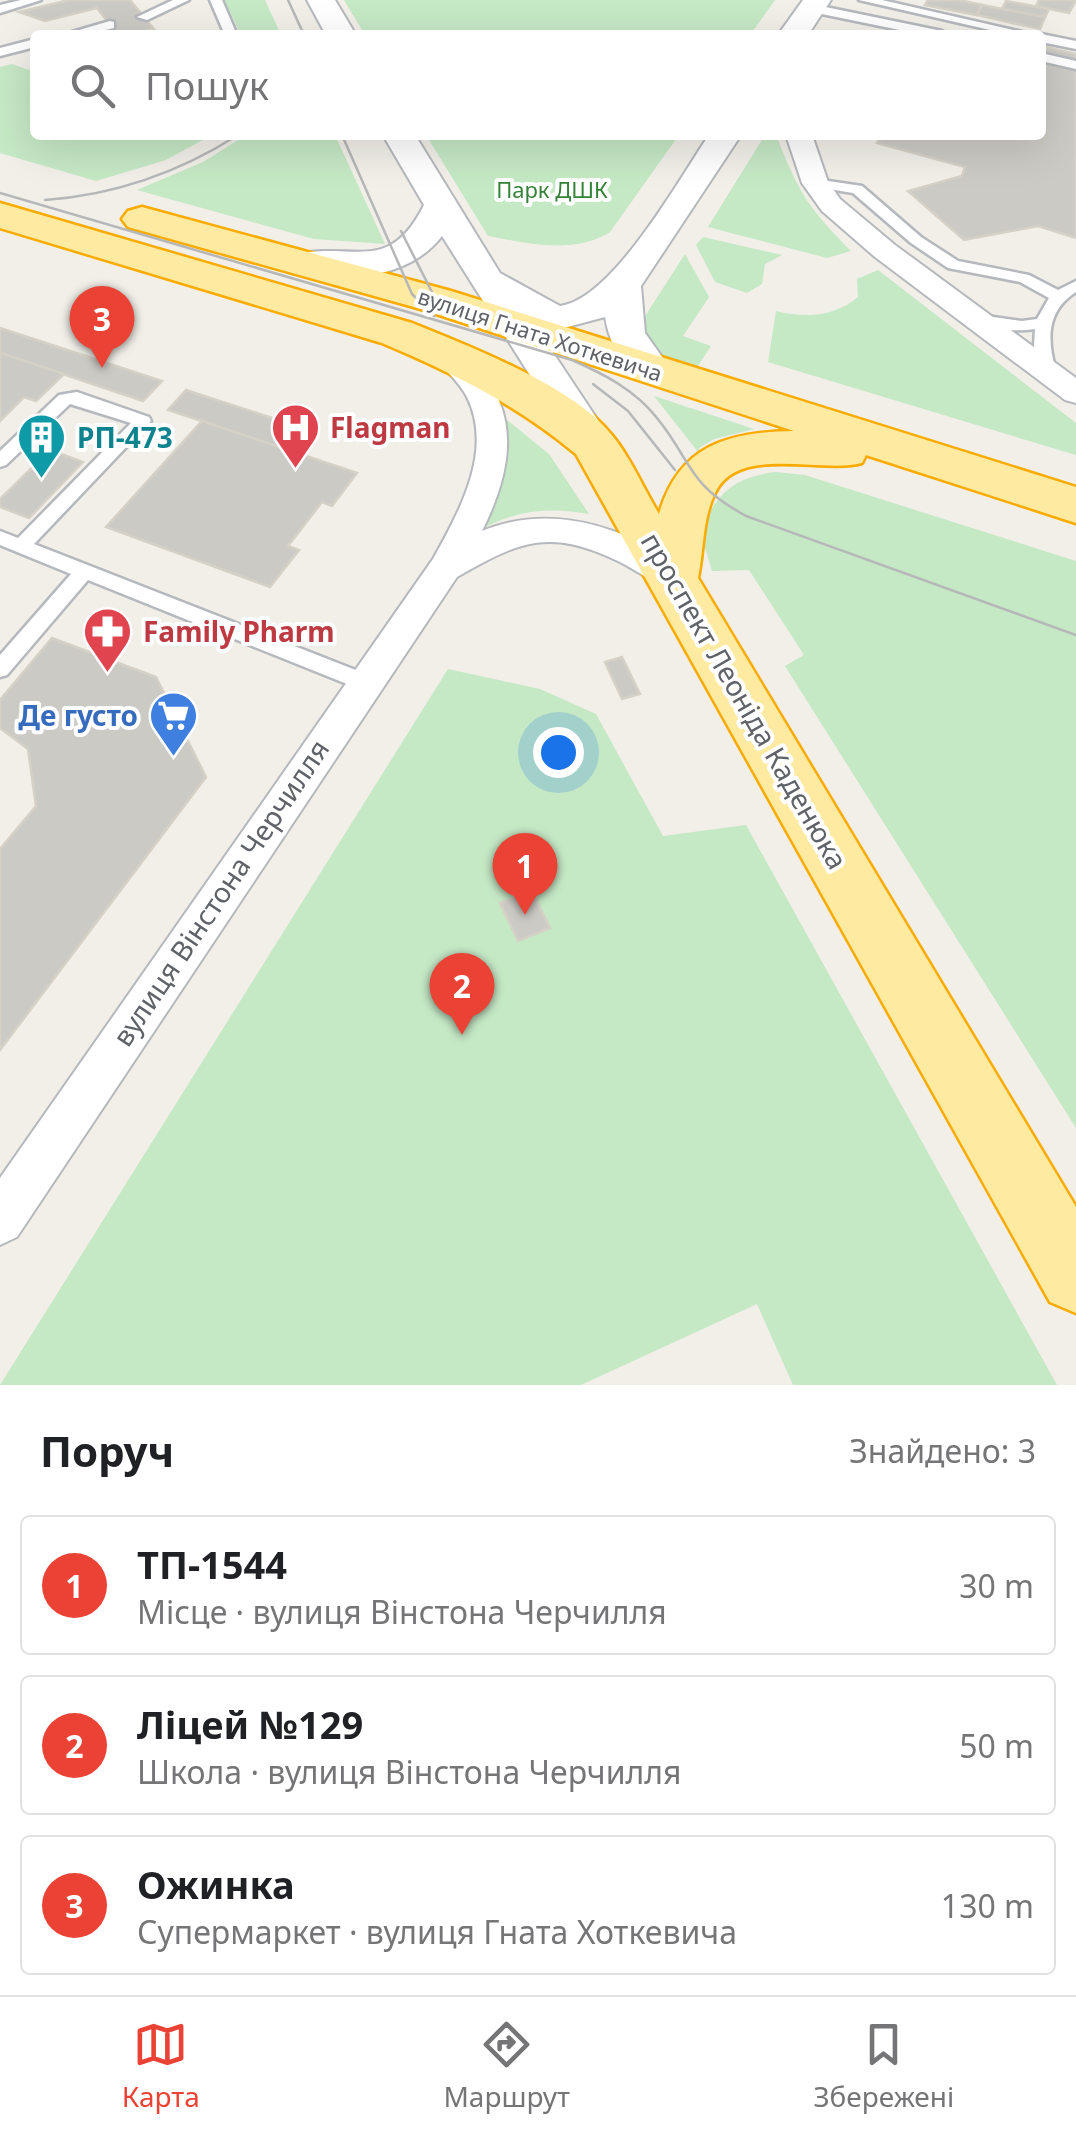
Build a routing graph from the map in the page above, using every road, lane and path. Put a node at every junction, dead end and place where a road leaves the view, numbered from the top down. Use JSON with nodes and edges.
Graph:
{"nodes":[{"id":1,"x":35,"y":0,"type":"edge"},
{"id":2,"x":183,"y":0,"type":"edge"},
{"id":3,"x":216,"y":0,"type":"edge"},
{"id":4,"x":321,"y":0,"type":"edge"},
{"id":5,"x":866,"y":0,"type":"edge"},
{"id":6,"x":814,"y":4,"type":"edge"},
{"id":7,"x":0,"y":9,"type":"edge"},
{"id":8,"x":143,"y":16,"type":"dead end"},
{"id":9,"x":110,"y":25,"type":"dead end"},
{"id":10,"x":89,"y":30,"type":"edge"},
{"id":11,"x":230,"y":30,"type":"edge"},
{"id":12,"x":338,"y":30,"type":"edge"},
{"id":13,"x":796,"y":30,"type":"edge"},
{"id":14,"x":921,"y":30,"type":"edge"},
{"id":15,"x":1006,"y":30,"type":"edge"},
{"id":16,"x":1046,"y":39,"type":"edge"},
{"id":17,"x":30,"y":44,"type":"edge"},
{"id":18,"x":1076,"y":45,"type":"edge"},
{"id":19,"x":0,"y":52,"type":"edge"},
{"id":20,"x":1046,"y":58,"type":"edge"},
{"id":21,"x":1076,"y":65,"type":"edge"},
{"id":22,"x":402,"y":140,"type":"edge"},
{"id":23,"x":722,"y":140,"type":"edge"},
{"id":24,"x":801,"y":140,"type":"edge"},
{"id":25,"x":0,"y":177,"type":"edge"},
{"id":26,"x":815,"y":183,"type":"junction"},
{"id":27,"x":440,"y":206,"type":"junction"},
{"id":28,"x":0,"y":214,"type":"edge"},
{"id":29,"x":306,"y":263,"type":"junction"},
{"id":30,"x":477,"y":266,"type":"junction"},
{"id":31,"x":623,"y":286,"type":"junction"},
{"id":32,"x":1076,"y":286,"type":"edge"},
{"id":33,"x":1058,"y":296,"type":"junction"},
{"id":34,"x":977,"y":319,"type":"junction"},
{"id":35,"x":1041,"y":323,"type":"junction"},
{"id":36,"x":520,"y":330,"type":"junction"},
{"id":37,"x":448,"y":354,"type":"junction"},
{"id":38,"x":652,"y":371,"type":"junction"},
{"id":39,"x":1048,"y":372,"type":"junction"},
{"id":40,"x":1076,"y":393,"type":"edge"},
{"id":41,"x":593,"y":443,"type":"junction"},
{"id":42,"x":0,"y":460,"type":"edge"},
{"id":43,"x":947,"y":463,"type":"junction"},
{"id":44,"x":1076,"y":505,"type":"edge"},
{"id":45,"x":0,"y":538,"type":"edge"},
{"id":46,"x":20,"y":546,"type":"junction"},
{"id":47,"x":444,"y":568,"type":"junction"},
{"id":48,"x":84,"y":572,"type":"junction"},
{"id":49,"x":673,"y":576,"type":"junction"},
{"id":50,"x":1,"y":667,"type":"edge"},
{"id":51,"x":364,"y":682,"type":"junction"},
{"id":52,"x":0,"y":1220,"type":"edge"},
{"id":53,"x":1076,"y":1276,"type":"edge"}],
"edges":[{"from":1,"to":7,"type":"lane"},
{"from":2,"to":8,"type":"lane"},
{"from":3,"to":11,"type":"lane"},
{"from":4,"to":12,"type":"street"},
{"from":5,"to":15,"type":"lane"},
{"from":6,"to":13,"type":"street"},
{"from":6,"to":14,"type":"lane"},
{"from":9,"to":10,"type":"lane"},
{"from":16,"to":18,"type":"lane"},
{"from":17,"to":19,"type":"lane"},
{"from":20,"to":21,"type":"lane"},
{"from":22,"to":27,"type":"street","name":"проспект Леоніда Каденюка"},
{"from":23,"to":31,"type":"street"},
{"from":24,"to":26,"type":"street"},
{"from":25,"to":29,"type":"highway","name":"вулиця Гната Хоткевича"},
{"from":26,"to":33,"type":"lane"},
{"from":26,"to":34,"type":"street"},
{"from":27,"to":29,"type":"street"},
{"from":27,"to":30,"type":"street","name":"проспект Леоніда Каденюка"},
{"from":28,"to":37,"type":"highway","name":"вулиця Гната Хоткевича"},
{"from":29,"to":36,"type":"highway","name":"вулиця Гната Хоткевича"},
{"from":30,"to":31,"type":"street"},
{"from":30,"to":36,"type":"street","name":"проспект Леоніда Каденюка"},
{"from":31,"to":38,"type":"street"},
{"from":32,"to":33,"type":"lane"},
{"from":33,"to":35,"type":"lane"},
{"from":34,"to":35,"type":"lane"},
{"from":34,"to":39,"type":"street"},
{"from":35,"to":39,"type":"lane"},
{"from":36,"to":38,"type":"highway","name":"вулиця Гната Хоткевича"},
{"from":36,"to":41,"type":"street","name":"проспект Леоніда Каденюка"},
{"from":37,"to":41,"type":"highway","name":"вулиця Гната Хоткевича"},
{"from":37,"to":47,"type":"street","name":"вулиця Вінстона Черчилля"},
{"from":38,"to":43,"type":"highway","name":"вулиця Гната Хоткевича"},
{"from":39,"to":40,"type":"street"},
{"from":41,"to":49,"type":"highway","name":"проспект Леоніда Каденюка"},
{"from":42,"to":46,"type":"lane"},
{"from":43,"to":44,"type":"highway","name":"вулиця Гната Хоткевича"},
{"from":43,"to":49,"type":"highway"},
{"from":45,"to":46,"type":"lane"},
{"from":46,"to":48,"type":"lane"},
{"from":47,"to":49,"type":"street","name":"вулиця Вінстона Черчилля"},
{"from":47,"to":51,"type":"street","name":"вулиця Вінстона Черчилля"},
{"from":48,"to":50,"type":"lane"},
{"from":48,"to":51,"type":"lane"},
{"from":49,"to":53,"type":"highway","name":"проспект Леоніда Каденюка"},
{"from":51,"to":52,"type":"street","name":"вулиця Вінстона Черчилля"}]}
